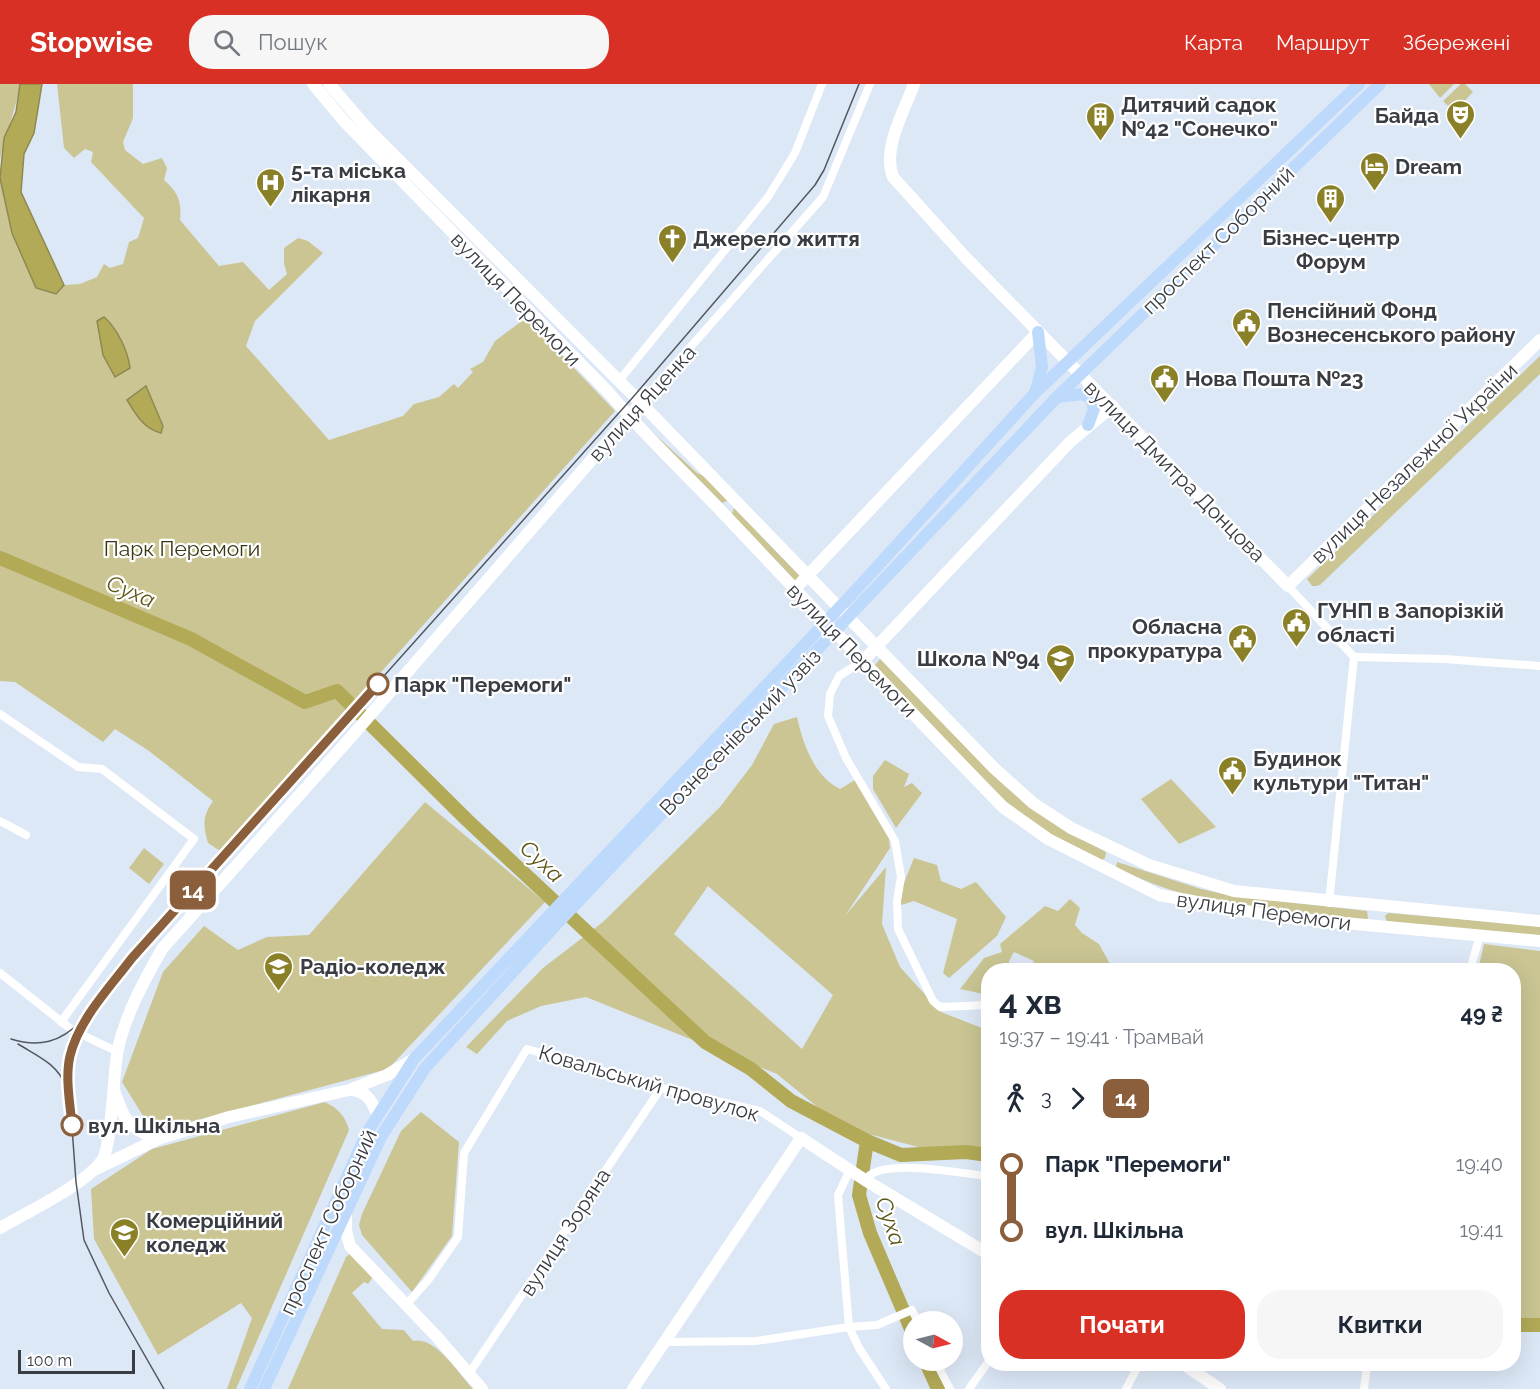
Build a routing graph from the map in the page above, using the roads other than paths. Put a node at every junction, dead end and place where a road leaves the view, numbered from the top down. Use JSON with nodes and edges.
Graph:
{"nodes":[{"id":1,"x":313,"y":84,"type":"edge"},
{"id":2,"x":329,"y":84,"type":"edge"},
{"id":3,"x":822,"y":84,"type":"edge"},
{"id":4,"x":870,"y":84,"type":"edge"},
{"id":5,"x":914,"y":84,"type":"edge"},
{"id":6,"x":1359,"y":84,"type":"edge"},
{"id":7,"x":1380,"y":84,"type":"edge"},
{"id":8,"x":533,"y":293,"type":"junction"},
{"id":9,"x":521,"y":304,"type":"junction"},
{"id":10,"x":1038,"y":332,"type":"junction"},
{"id":11,"x":1540,"y":340,"type":"edge"},
{"id":12,"x":1068,"y":362,"type":"junction"},
{"id":13,"x":1080,"y":374,"type":"junction"},
{"id":14,"x":618,"y":382,"type":"junction"},
{"id":15,"x":1034,"y":394,"type":"junction"},
{"id":16,"x":1057,"y":397,"type":"junction"},
{"id":17,"x":1091,"y":399,"type":"junction"},
{"id":18,"x":641,"y":403,"type":"junction"},
{"id":19,"x":1113,"y":406,"type":"junction"},
{"id":20,"x":629,"y":417,"type":"junction"},
{"id":21,"x":1088,"y":425,"type":"junction"},
{"id":22,"x":735,"y":499,"type":"junction"},
{"id":23,"x":722,"y":513,"type":"junction"},
{"id":24,"x":807,"y":576,"type":"junction"},
{"id":25,"x":1288,"y":586,"type":"junction"},
{"id":26,"x":794,"y":591,"type":"junction"},
{"id":27,"x":860,"y":595,"type":"junction"},
{"id":28,"x":878,"y":647,"type":"junction"},
{"id":29,"x":1354,"y":657,"type":"junction"},
{"id":30,"x":863,"y":661,"type":"junction"},
{"id":31,"x":1540,"y":666,"type":"edge"},
{"id":32,"x":0,"y":714,"type":"edge"},
{"id":33,"x":0,"y":821,"type":"edge"},
{"id":34,"x":26,"y":835,"type":"dead end"},
{"id":35,"x":1117,"y":850,"type":"junction"},
{"id":36,"x":1106,"y":870,"type":"junction"},
{"id":37,"x":576,"y":896,"type":"junction"},
{"id":38,"x":1329,"y":903,"type":"junction"},
{"id":39,"x":1378,"y":907,"type":"junction"},
{"id":40,"x":1540,"y":921,"type":"edge"},
{"id":41,"x":552,"y":922,"type":"junction"},
{"id":42,"x":1377,"y":927,"type":"junction"},
{"id":43,"x":1480,"y":935,"type":"junction"},
{"id":44,"x":1540,"y":940,"type":"edge"},
{"id":45,"x":1472,"y":963,"type":"edge"},
{"id":46,"x":0,"y":973,"type":"edge"},
{"id":47,"x":981,"y":1005,"type":"edge"},
{"id":48,"x":62,"y":1022,"type":"junction"},
{"id":49,"x":117,"y":1052,"type":"junction"},
{"id":50,"x":414,"y":1059,"type":"junction"},
{"id":51,"x":425,"y":1068,"type":"joint"},
{"id":52,"x":112,"y":1087,"type":"junction"},
{"id":53,"x":661,"y":1088,"type":"junction"},
{"id":54,"x":349,"y":1090,"type":"junction"},
{"id":55,"x":378,"y":1116,"type":"junction"},
{"id":56,"x":801,"y":1138,"type":"junction"},
{"id":57,"x":158,"y":1139,"type":"junction"},
{"id":58,"x":90,"y":1172,"type":"junction"},
{"id":59,"x":856,"y":1174,"type":"junction"},
{"id":60,"x":981,"y":1175,"type":"edge"},
{"id":61,"x":347,"y":1206,"type":"junction"},
{"id":62,"x":0,"y":1228,"type":"edge"},
{"id":63,"x":350,"y":1246,"type":"junction"},
{"id":64,"x":981,"y":1250,"type":"edge"},
{"id":65,"x":324,"y":1258,"type":"junction"},
{"id":66,"x":406,"y":1305,"type":"junction"},
{"id":67,"x":903,"y":1314,"type":"edge"},
{"id":68,"x":849,"y":1327,"type":"junction"},
{"id":69,"x":664,"y":1342,"type":"junction"},
{"id":70,"x":941,"y":1371,"type":"edge"},
{"id":71,"x":982,"y":1371,"type":"edge"},
{"id":72,"x":1135,"y":1371,"type":"edge"},
{"id":73,"x":1193,"y":1371,"type":"edge"},
{"id":74,"x":1366,"y":1371,"type":"edge"},
{"id":75,"x":468,"y":1375,"type":"junction"},
{"id":76,"x":250,"y":1389,"type":"edge"},
{"id":77,"x":264,"y":1389,"type":"edge"},
{"id":78,"x":482,"y":1389,"type":"edge"},
{"id":79,"x":633,"y":1389,"type":"edge"},
{"id":80,"x":886,"y":1389,"type":"edge"},
{"id":81,"x":950,"y":1389,"type":"edge"},
{"id":82,"x":969,"y":1389,"type":"edge"},
{"id":83,"x":1126,"y":1389,"type":"edge"},
{"id":84,"x":1220,"y":1389,"type":"edge"},
{"id":85,"x":1364,"y":1389,"type":"edge"}],
"edges":[{"from":1,"to":9,"type":"main road","name":"вулиця Перемоги"},
{"from":2,"to":8,"type":"main road","name":"вулиця Перемоги"},
{"from":3,"to":14,"type":"street"},
{"from":4,"to":18,"type":"street","name":"вулиця Яценка"},
{"from":5,"to":10,"type":"main road","name":"вулиця Дмитра Донцова"},
{"from":6,"to":12,"type":"main road","name":"проспект Соборний"},
{"from":7,"to":13,"type":"main road","name":"проспект Соборний"},
{"from":8,"to":9,"type":"main road"},
{"from":8,"to":14,"type":"main road","name":"вулиця Перемоги"},
{"from":9,"to":20,"type":"main road","name":"вулиця Перемоги"},
{"from":10,"to":12,"type":"main road","name":"вулиця Дмитра Донцова"},
{"from":10,"to":15,"type":"main road"},
{"from":10,"to":24,"type":"main road"},
{"from":11,"to":25,"type":"main road","name":"вулиця Незалежної України"},
{"from":12,"to":13,"type":"main road","name":"вулиця Дмитра Донцова"},
{"from":12,"to":15,"type":"main road","name":"проспект Соборний"},
{"from":13,"to":16,"type":"main road","name":"проспект Соборний"},
{"from":13,"to":19,"type":"main road","name":"вулиця Дмитра Донцова"},
{"from":14,"to":18,"type":"main road","name":"вулиця Перемоги"},
{"from":15,"to":27,"type":"main road","name":"Вознесенівський узвіз"},
{"from":16,"to":17,"type":"main road"},
{"from":16,"to":27,"type":"main road","name":"Вознесенівський узвіз"},
{"from":17,"to":19,"type":"main road"},
{"from":17,"to":21,"type":"main road"},
{"from":18,"to":20,"type":"main road","name":"вулиця Яценка"},
{"from":18,"to":22,"type":"main road","name":"вулиця Перемоги"},
{"from":19,"to":21,"type":"main road"},
{"from":19,"to":25,"type":"main road","name":"вулиця Дмитра Донцова"},
{"from":20,"to":23,"type":"main road","name":"вулиця Перемоги"},
{"from":20,"to":49,"type":"main road","name":"вулиця Яценка"},
{"from":21,"to":28,"type":"main road"},
{"from":22,"to":23,"type":"main road"},
{"from":22,"to":24,"type":"main road","name":"вулиця Перемоги"},
{"from":23,"to":26,"type":"main road","name":"вулиця Перемоги"},
{"from":24,"to":26,"type":"main road"},
{"from":24,"to":28,"type":"main road","name":"вулиця Перемоги"},
{"from":25,"to":29,"type":"street","name":"вулиця Дмитра Донцова"},
{"from":26,"to":30,"type":"main road","name":"вулиця Перемоги"},
{"from":27,"to":37,"type":"main road","name":"Вознесенівський узвіз"},
{"from":27,"to":37,"type":"main road","name":"Вознесенівський узвіз"},
{"from":28,"to":30,"type":"main road"},
{"from":28,"to":35,"type":"main road","name":"вулиця Перемоги"},
{"from":29,"to":31,"type":"street"},
{"from":29,"to":38,"type":"street"},
{"from":30,"to":36,"type":"main road","name":"вулиця Перемоги"},
{"from":30,"to":47,"type":"street"},
{"from":32,"to":48,"type":"street"},
{"from":33,"to":34,"type":"street"},
{"from":35,"to":36,"type":"main road"},
{"from":35,"to":38,"type":"main road","name":"вулиця Перемоги"},
{"from":36,"to":42,"type":"main road","name":"вулиця Перемоги"},
{"from":37,"to":41,"type":"main road","name":"Вознесенівський узвіз"},
{"from":38,"to":39,"type":"main road","name":"вулиця Перемоги"},
{"from":39,"to":40,"type":"main road","name":"вулиця Перемоги"},
{"from":39,"to":42,"type":"main road"},
{"from":41,"to":50,"type":"main road","name":"Вознесенівський узвіз"},
{"from":41,"to":51,"type":"main road","name":"Вознесенівський узвіз"},
{"from":42,"to":43,"type":"main road","name":"вулиця Перемоги"},
{"from":43,"to":44,"type":"main road","name":"вулиця Перемоги"},
{"from":43,"to":45,"type":"street"},
{"from":46,"to":48,"type":"street"},
{"from":48,"to":49,"type":"street"},
{"from":49,"to":52,"type":"main road"},
{"from":50,"to":54,"type":"main road"},
{"from":50,"to":55,"type":"main road","name":"проспект Соборний"},
{"from":51,"to":61,"type":"main road","name":"проспект Соборний"},
{"from":52,"to":57,"type":"main road"},
{"from":52,"to":58,"type":"main road"},
{"from":53,"to":56,"type":"street","name":"Ковальський провулок"},
{"from":53,"to":66,"type":"street","name":"Ковальський провулок"},
{"from":53,"to":75,"type":"street","name":"вулиця Зоряна"},
{"from":54,"to":55,"type":"main road"},
{"from":54,"to":57,"type":"main road"},
{"from":55,"to":76,"type":"main road","name":"проспект Соборний"},
{"from":56,"to":59,"type":"main road"},
{"from":56,"to":69,"type":"main road"},
{"from":57,"to":58,"type":"main road"},
{"from":58,"to":62,"type":"main road"},
{"from":59,"to":60,"type":"street"},
{"from":59,"to":64,"type":"main road"},
{"from":59,"to":68,"type":"street"},
{"from":61,"to":63,"type":"main road"},
{"from":61,"to":65,"type":"main road","name":"проспект Соборний"},
{"from":63,"to":65,"type":"main road"},
{"from":63,"to":66,"type":"main road"},
{"from":65,"to":77,"type":"main road","name":"проспект Соборний"},
{"from":66,"to":75,"type":"main road"},
{"from":67,"to":68,"type":"street"},
{"from":68,"to":69,"type":"street"},
{"from":68,"to":80,"type":"street"},
{"from":69,"to":79,"type":"main road"},
{"from":70,"to":81,"type":"street"},
{"from":71,"to":82,"type":"street"},
{"from":72,"to":83,"type":"street"},
{"from":73,"to":84,"type":"main road"},
{"from":74,"to":85,"type":"street"},
{"from":75,"to":78,"type":"main road"}]}
